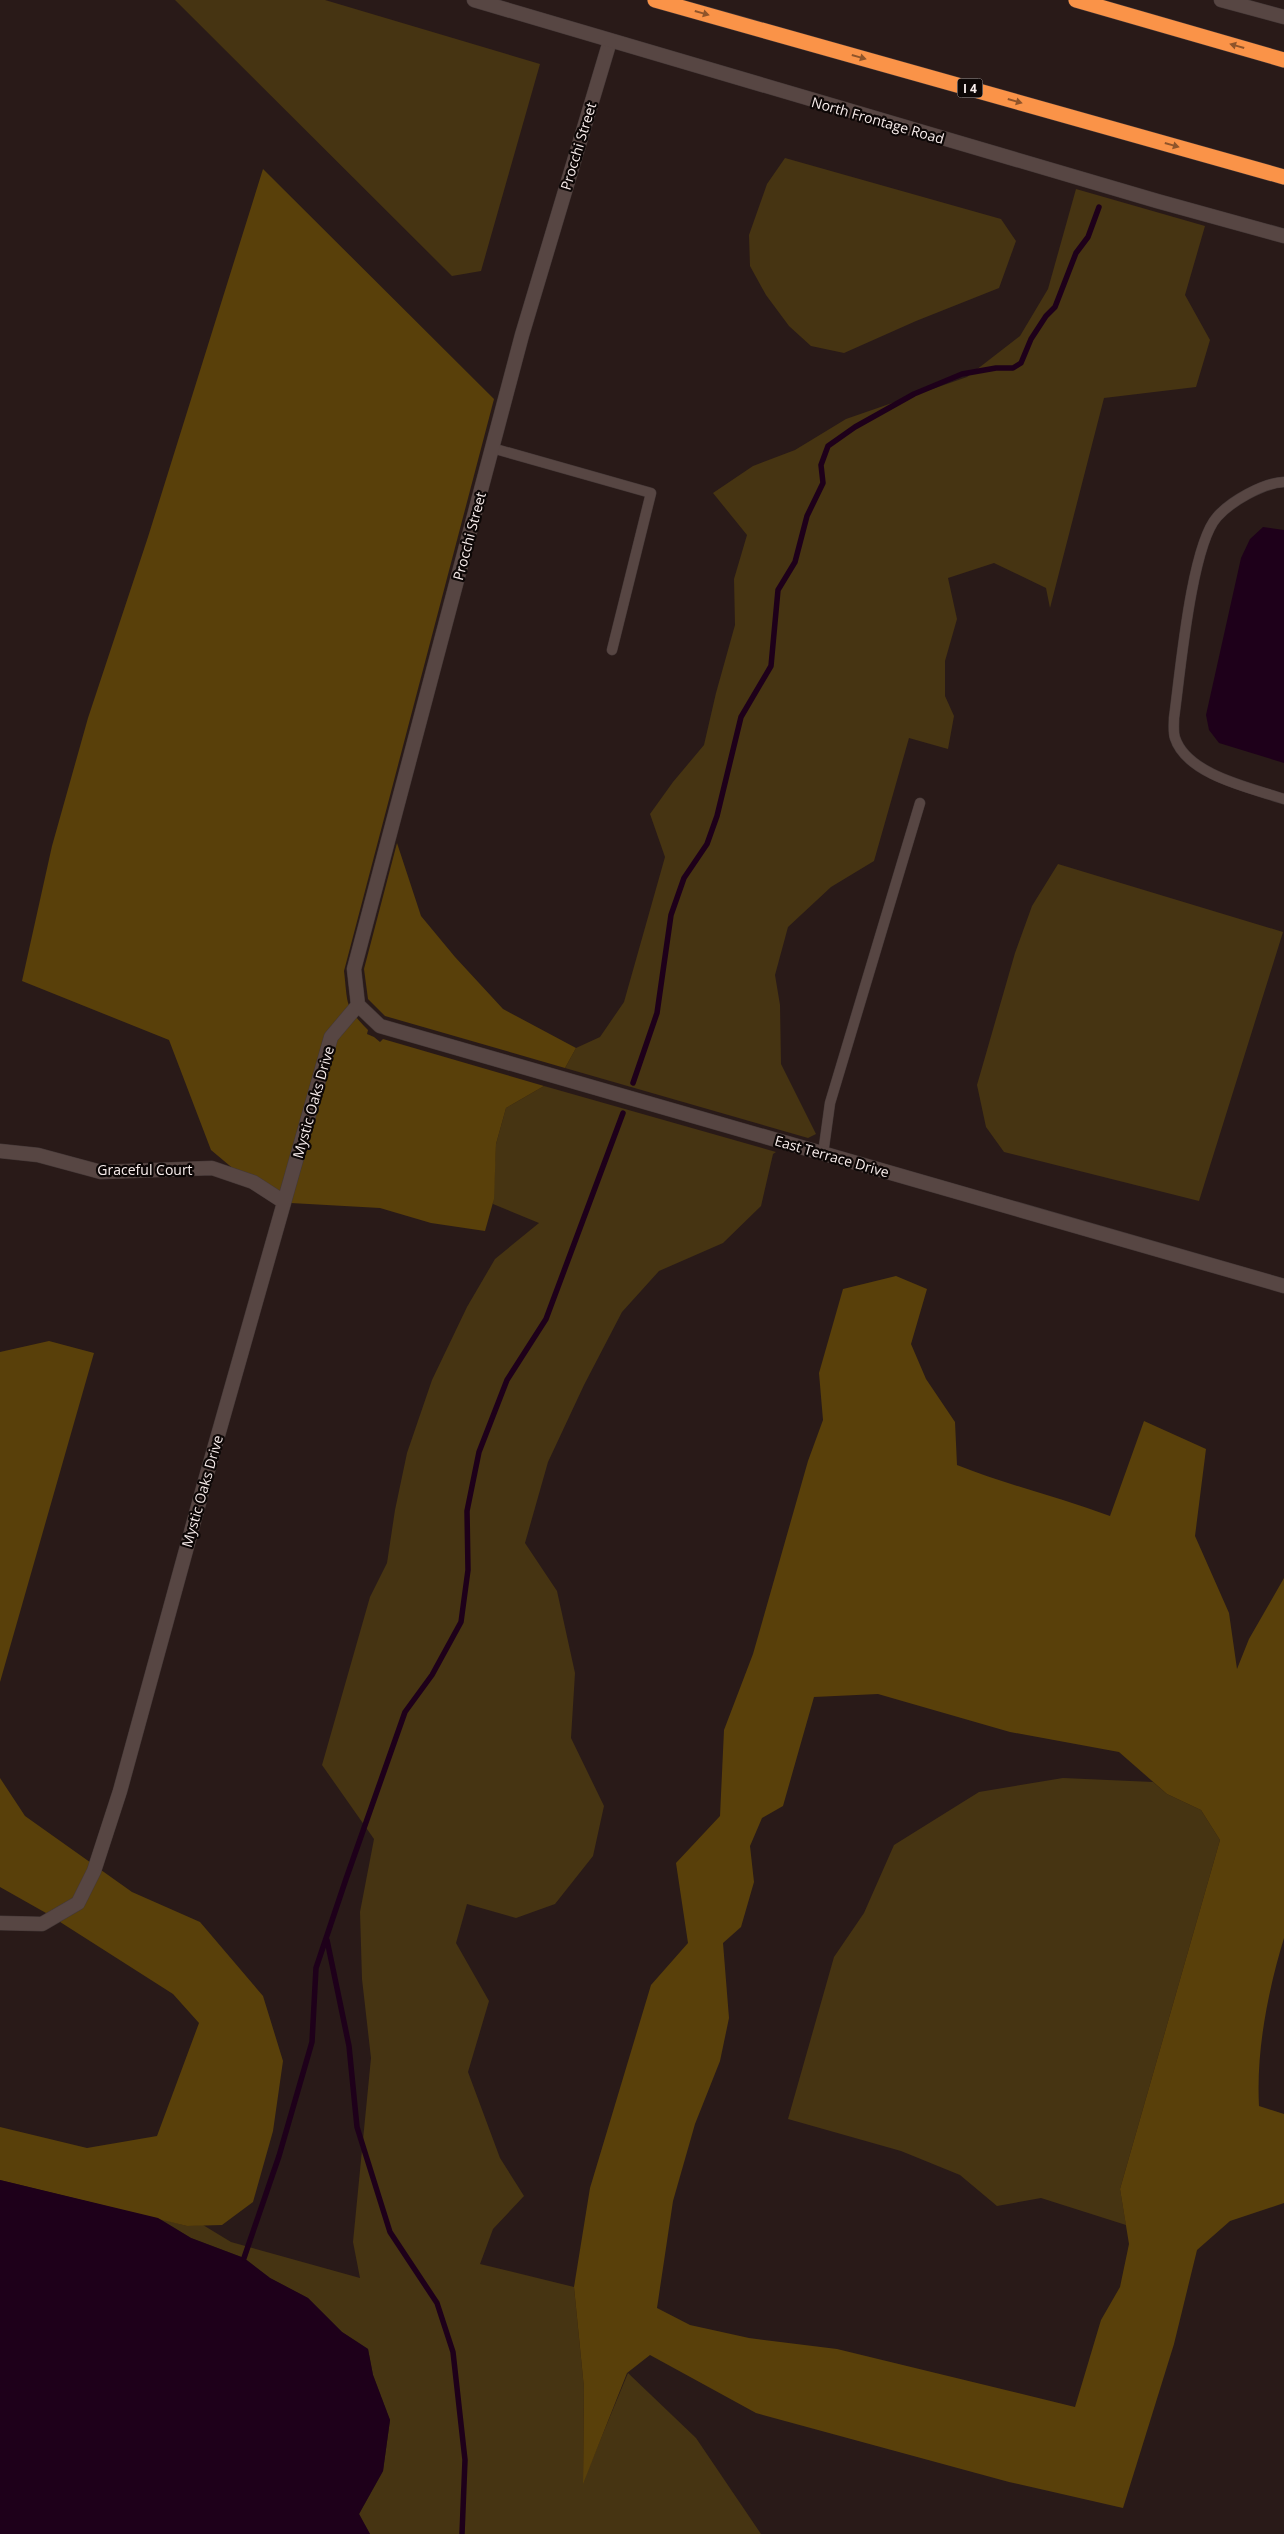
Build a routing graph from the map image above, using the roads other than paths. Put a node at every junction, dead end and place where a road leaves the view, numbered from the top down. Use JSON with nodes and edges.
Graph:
{"nodes":[{"id":1,"x":474,"y":0,"type":"edge"},
{"id":2,"x":655,"y":0,"type":"edge"},
{"id":3,"x":1076,"y":0,"type":"edge"},
{"id":4,"x":1221,"y":0,"type":"edge"},
{"id":5,"x":1284,"y":18,"type":"edge"},
{"id":6,"x":610,"y":41,"type":"junction"},
{"id":7,"x":1284,"y":60,"type":"edge"},
{"id":8,"x":1284,"y":177,"type":"edge"},
{"id":9,"x":1284,"y":236,"type":"edge"},
{"id":10,"x":492,"y":448,"type":"junction"},
{"id":11,"x":1284,"y":482,"type":"edge"},
{"id":12,"x":612,"y":650,"type":"dead end"},
{"id":13,"x":1284,"y":799,"type":"edge"},
{"id":14,"x":920,"y":803,"type":"dead end"},
{"id":15,"x":358,"y":1005,"type":"junction"},
{"id":16,"x":0,"y":1152,"type":"edge"},
{"id":17,"x":823,"y":1154,"type":"junction"},
{"id":18,"x":284,"y":1202,"type":"junction"},
{"id":19,"x":1284,"y":1286,"type":"edge"},
{"id":20,"x":0,"y":1923,"type":"edge"}],
"edges":[{"from":1,"to":6,"type":"street","name":"North Frontage Road"},
{"from":2,"to":8,"type":"highway","number":"I 4","one_way":true},
{"from":7,"to":3,"type":"highway","one_way":true},
{"from":4,"to":5,"type":"street"},
{"from":6,"to":9,"type":"street","name":"North Frontage Road"},
{"from":6,"to":10,"type":"street","name":"Procchi Street"},
{"from":10,"to":12,"type":"lane"},
{"from":10,"to":15,"type":"street","name":"Procchi Street"},
{"from":11,"to":13,"type":"lane"},
{"from":14,"to":17,"type":"lane"},
{"from":15,"to":17,"type":"street","name":"East Terrace Drive"},
{"from":15,"to":18,"type":"street","name":"Mystic Oaks Drive"},
{"from":16,"to":18,"type":"street","name":"Graceful Court"},
{"from":17,"to":19,"type":"street","name":"East Terrace Drive"},
{"from":18,"to":20,"type":"street","name":"Mystic Oaks Drive"}]}
